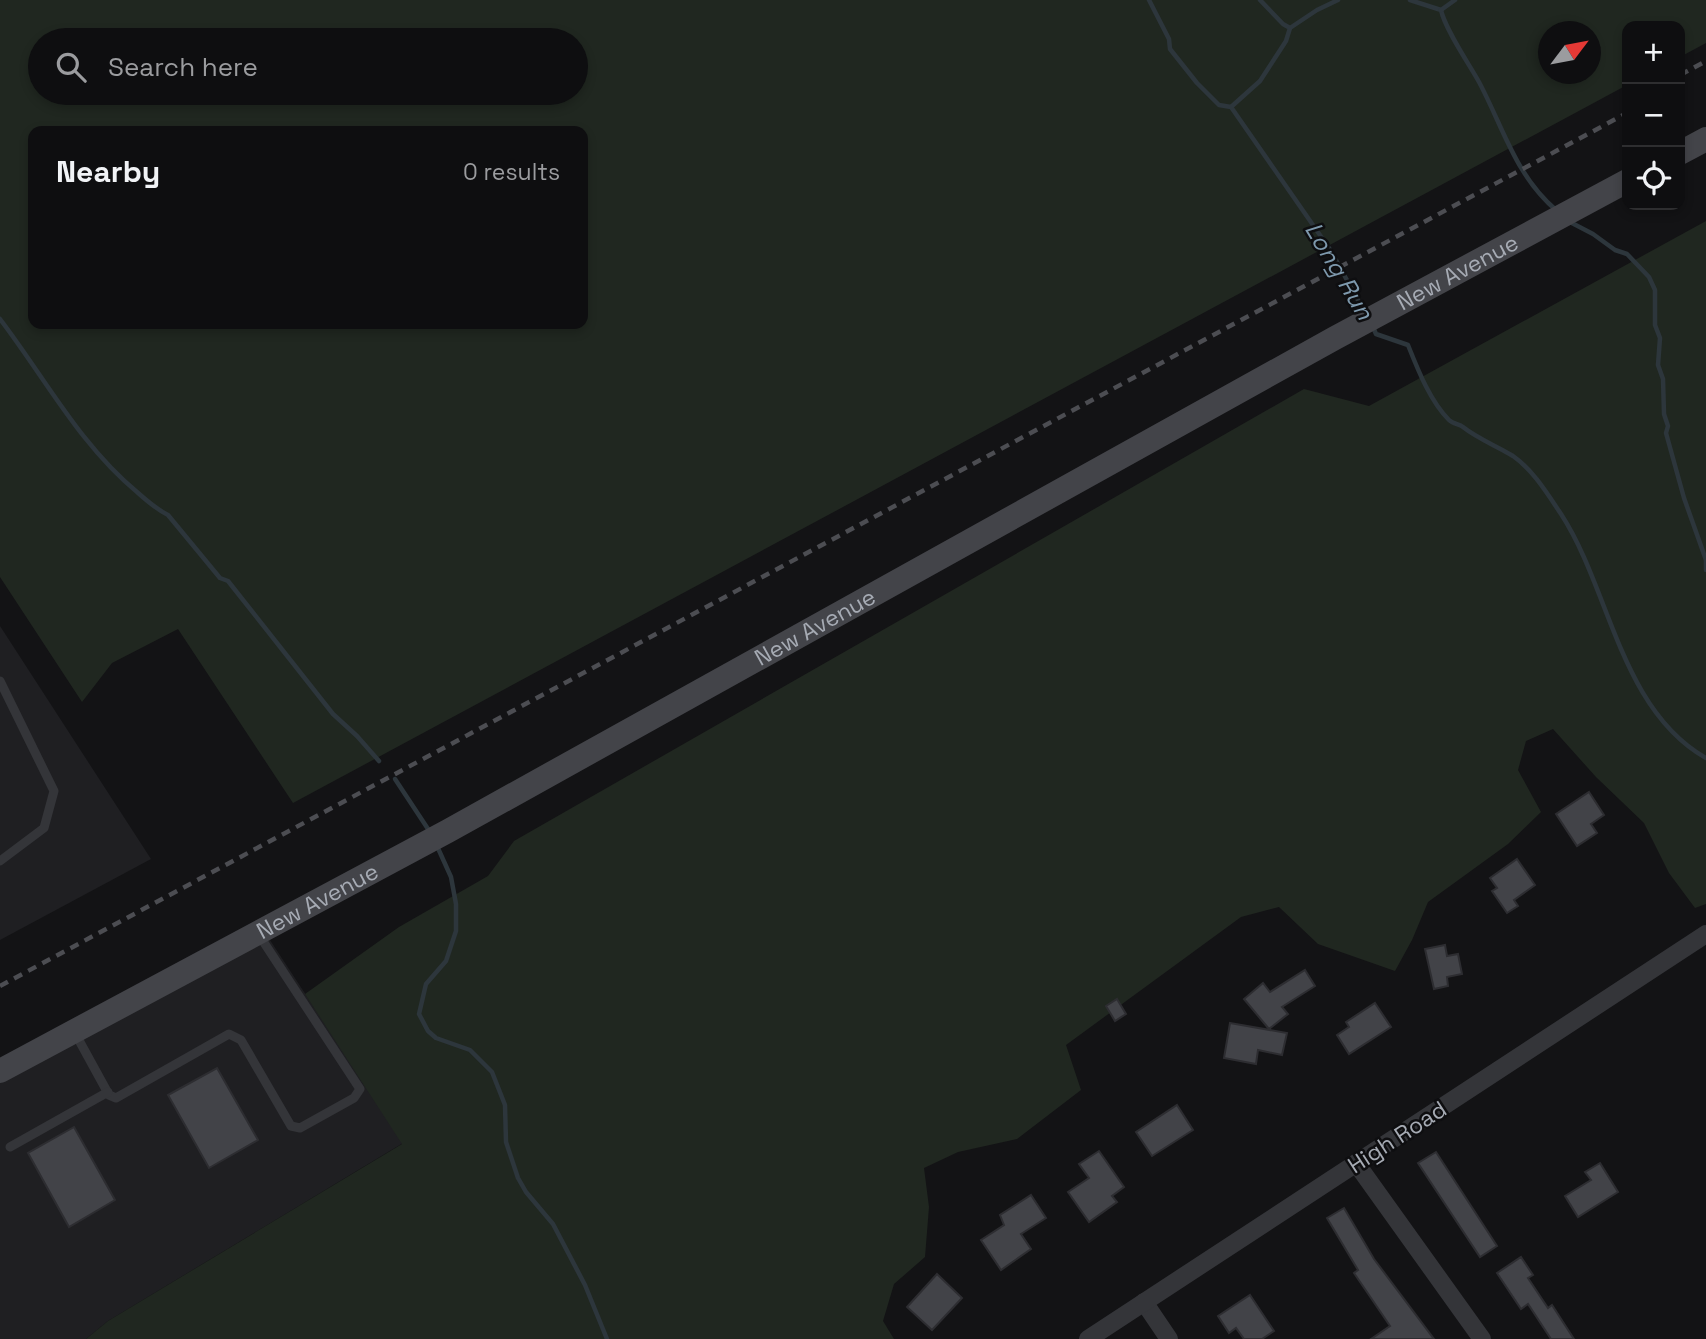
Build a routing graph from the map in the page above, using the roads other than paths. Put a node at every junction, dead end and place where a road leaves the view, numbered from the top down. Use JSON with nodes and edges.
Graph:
{"nodes":[{"id":1,"x":1706,"y":139,"type":"edge"},
{"id":2,"x":1685,"y":150,"type":"edge"},
{"id":3,"x":1622,"y":184,"type":"edge"},
{"id":4,"x":0,"y":681,"type":"edge"},
{"id":5,"x":0,"y":861,"type":"edge"},
{"id":6,"x":258,"y":933,"type":"junction"},
{"id":7,"x":1706,"y":934,"type":"edge"},
{"id":8,"x":74,"y":1031,"type":"junction"},
{"id":9,"x":0,"y":1070,"type":"edge"},
{"id":10,"x":107,"y":1093,"type":"junction"},
{"id":11,"x":10,"y":1147,"type":"dead end"},
{"id":12,"x":1356,"y":1163,"type":"junction"},
{"id":13,"x":1144,"y":1302,"type":"junction"},
{"id":14,"x":1088,"y":1339,"type":"edge"},
{"id":15,"x":1169,"y":1339,"type":"edge"},
{"id":16,"x":1482,"y":1339,"type":"edge"}],
"edges":[{"from":1,"to":2,"type":"main road"},
{"from":3,"to":6,"type":"main road","name":"New Avenue"},
{"from":4,"to":5,"type":"lane"},
{"from":6,"to":8,"type":"main road","name":"New Avenue"},
{"from":6,"to":10,"type":"lane"},
{"from":7,"to":12,"type":"street","name":"High Road"},
{"from":8,"to":9,"type":"main road","name":"New Avenue"},
{"from":8,"to":10,"type":"lane"},
{"from":10,"to":11,"type":"lane"},
{"from":12,"to":13,"type":"street","name":"High Road"},
{"from":12,"to":16,"type":"street"},
{"from":13,"to":14,"type":"street","name":"High Road"},
{"from":13,"to":15,"type":"street"}]}
